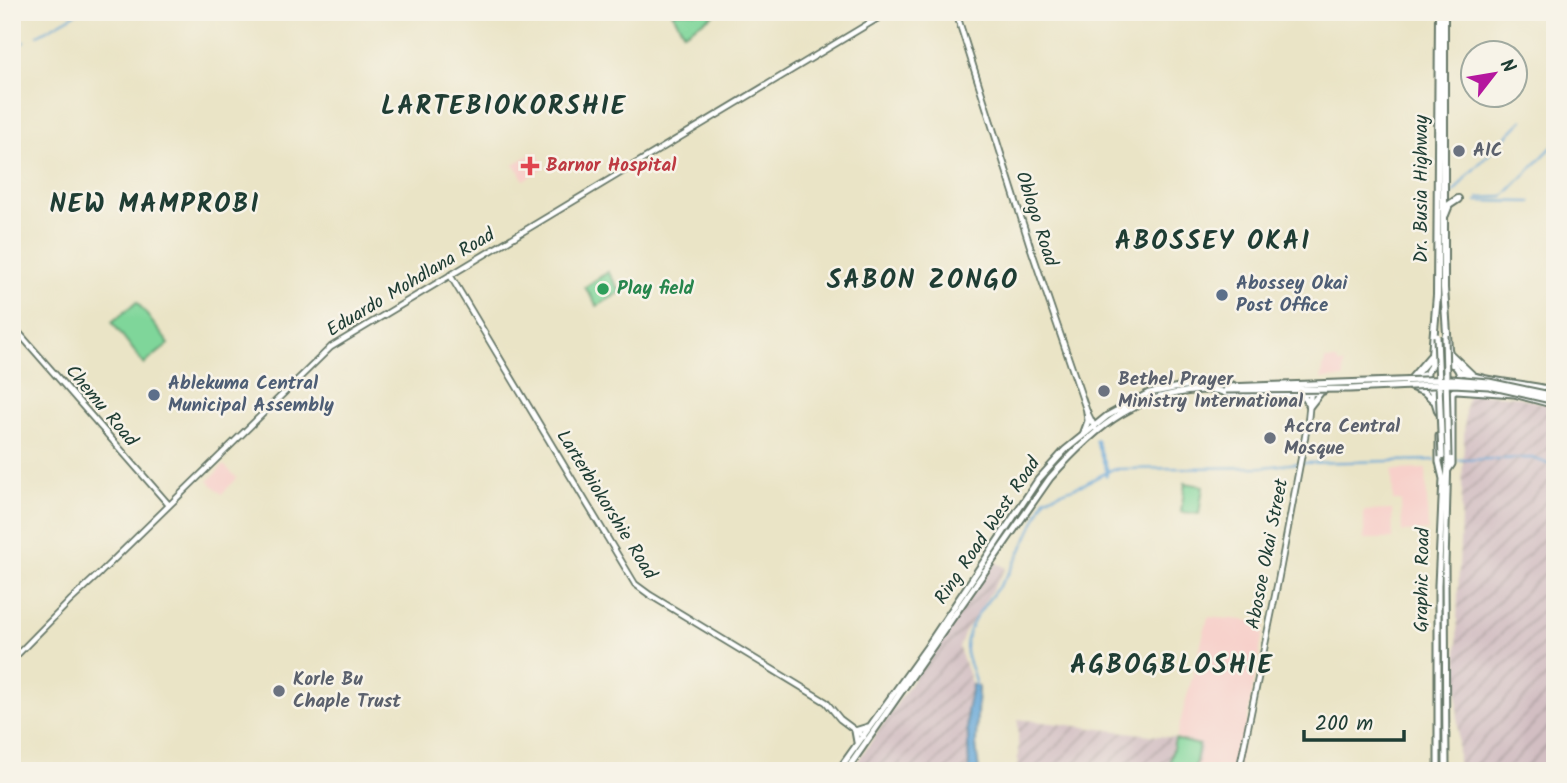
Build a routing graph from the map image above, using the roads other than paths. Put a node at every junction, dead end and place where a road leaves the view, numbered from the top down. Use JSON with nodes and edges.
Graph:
{"nodes":[{"id":1,"x":888,"y":12,"type":"edge"},
{"id":2,"x":956,"y":12,"type":"edge"},
{"id":3,"x":1441,"y":12,"type":"edge"},
{"id":4,"x":1458,"y":199,"type":"dead end"},
{"id":5,"x":1443,"y":224,"type":"junction"},
{"id":6,"x":457,"y":270,"type":"junction"},
{"id":7,"x":447,"y":277,"type":"junction"},
{"id":8,"x":454,"y":283,"type":"junction"},
{"id":9,"x":1441,"y":302,"type":"junction"},
{"id":10,"x":12,"y":325,"type":"edge"},
{"id":11,"x":1448,"y":349,"type":"junction"},
{"id":12,"x":1433,"y":353,"type":"junction"},
{"id":13,"x":1452,"y":364,"type":"junction"},
{"id":14,"x":1430,"y":366,"type":"junction"},
{"id":15,"x":1457,"y":371,"type":"junction"},
{"id":16,"x":1427,"y":374,"type":"junction"},
{"id":17,"x":1474,"y":377,"type":"junction"},
{"id":18,"x":1412,"y":378,"type":"junction"},
{"id":19,"x":1312,"y":383,"type":"junction"},
{"id":20,"x":1410,"y":387,"type":"junction"},
{"id":21,"x":1454,"y":387,"type":"junction"},
{"id":22,"x":1223,"y":388,"type":"junction"},
{"id":23,"x":1430,"y":390,"type":"junction"},
{"id":24,"x":1322,"y":391,"type":"junction"},
{"id":25,"x":1555,"y":391,"type":"edge"},
{"id":26,"x":1311,"y":393,"type":"junction"},
{"id":27,"x":1298,"y":394,"type":"junction"},
{"id":28,"x":1555,"y":401,"type":"edge"},
{"id":29,"x":1437,"y":404,"type":"junction"},
{"id":30,"x":1310,"y":406,"type":"junction"},
{"id":31,"x":1087,"y":412,"type":"junction"},
{"id":32,"x":1107,"y":416,"type":"junction"},
{"id":33,"x":1095,"y":429,"type":"junction"},
{"id":34,"x":1082,"y":435,"type":"junction"},
{"id":35,"x":1445,"y":470,"type":"junction"},
{"id":36,"x":169,"y":505,"type":"junction"},
{"id":37,"x":12,"y":660,"type":"edge"},
{"id":38,"x":869,"y":727,"type":"junction"},
{"id":39,"x":855,"y":731,"type":"junction"},
{"id":40,"x":865,"y":737,"type":"junction"},
{"id":41,"x":856,"y":745,"type":"junction"},
{"id":42,"x":847,"y":769,"type":"edge"},
{"id":43,"x":838,"y":771,"type":"edge"},
{"id":44,"x":1240,"y":771,"type":"edge"},
{"id":45,"x":1438,"y":771,"type":"edge"},
{"id":46,"x":1446,"y":771,"type":"edge"}],
"edges":[{"from":1,"to":6,"type":"main road","name":"Eduardo Mohdlana Road"},
{"from":2,"to":31,"type":"main road","name":"Oblogo Road"},
{"from":3,"to":5,"type":"highway","name":"Dr. Busia Highway"},
{"from":3,"to":9,"type":"highway","name":"Dr. Busia Highway"},
{"from":4,"to":5,"type":"highway"},
{"from":5,"to":9,"type":"highway","name":"Dr. Busia Highway"},
{"from":6,"to":7,"type":"main road","name":"Eduardo Mohdlana Road"},
{"from":6,"to":8,"type":"main road"},
{"from":7,"to":8,"type":"main road"},
{"from":7,"to":36,"type":"main road","name":"Eduardo Mohdlana Road"},
{"from":8,"to":39,"type":"main road","name":"Larterbiokorshie Road"},
{"from":9,"to":11,"type":"highway","name":"Dr. Busia Highway"},
{"from":9,"to":12,"type":"highway","name":"Dr. Busia Highway"},
{"from":9,"to":35,"type":"main road","bridge":true},
{"from":10,"to":36,"type":"main road","name":"Chemu Road"},
{"from":11,"to":13,"type":"highway","name":"Dr. Busia Highway"},
{"from":11,"to":17,"type":"highway"},
{"from":12,"to":14,"type":"highway","name":"Dr. Busia Highway"},
{"from":12,"to":18,"type":"highway"},
{"from":13,"to":14,"type":"main road"},
{"from":13,"to":15,"type":"main road"},
{"from":14,"to":16,"type":"main road"},
{"from":15,"to":17,"type":"main road"},
{"from":15,"to":21,"type":"main road"},
{"from":16,"to":18,"type":"main road","name":"Ring Road West Road"},
{"from":16,"to":23,"type":"main road"},
{"from":17,"to":25,"type":"main road"},
{"from":18,"to":19,"type":"main road","name":"Ring Road West Road"},
{"from":19,"to":22,"type":"main road","name":"Ring Road West Road"},
{"from":19,"to":26,"type":"main road","name":"Abosoe Okai Street"},
{"from":20,"to":23,"type":"main road","name":"Ring Road West Road"},
{"from":20,"to":24,"type":"main road","name":"Ring Road West Road"},
{"from":20,"to":29,"type":"main road"},
{"from":21,"to":22,"type":"main road","name":"Ring Road West Road","bridge":true},
{"from":21,"to":23,"type":"main road"},
{"from":21,"to":28,"type":"main road","bridge":true},
{"from":21,"to":35,"type":"main road","name":"Graphic Road"},
{"from":22,"to":27,"type":"main road","name":"Ring Road West Road"},
{"from":22,"to":32,"type":"main road","name":"Ring Road West Road"},
{"from":22,"to":33,"type":"main road","name":"Ring Road West Road"},
{"from":23,"to":29,"type":"main road","name":"Graphic Road"},
{"from":24,"to":26,"type":"main road","name":"Ring Road West Road"},
{"from":24,"to":30,"type":"main road"},
{"from":26,"to":27,"type":"main road","name":"Ring Road West Road"},
{"from":26,"to":30,"type":"main road","name":"Abosoe Okai Street"},
{"from":27,"to":30,"type":"main road"},
{"from":29,"to":35,"type":"main road","name":"Graphic Road"},
{"from":30,"to":44,"type":"main road","name":"Abosoe Okai Street"},
{"from":31,"to":32,"type":"main road"},
{"from":31,"to":33,"type":"main road","name":"Oblogo Road"},
{"from":31,"to":34,"type":"main road"},
{"from":32,"to":33,"type":"main road","name":"Ring Road West Road"},
{"from":33,"to":34,"type":"main road","name":"Ring Road West Road"},
{"from":33,"to":40,"type":"main road","name":"Ring Road West Road"},
{"from":34,"to":38,"type":"main road","name":"Ring Road West Road"},
{"from":35,"to":45,"type":"main road","name":"Graphic Road"},
{"from":35,"to":46,"type":"main road","name":"Graphic Road"},
{"from":36,"to":37,"type":"main road","name":"Eduardo Mohdlana Road"},
{"from":38,"to":39,"type":"main road"},
{"from":38,"to":40,"type":"main road","name":"Ring Road West Road"},
{"from":39,"to":40,"type":"main road","name":"Larterbiokorshie Road"},
{"from":39,"to":41,"type":"main road"},
{"from":40,"to":41,"type":"main road","name":"Ring Road West Road"},
{"from":40,"to":42,"type":"main road"},
{"from":41,"to":43,"type":"main road","name":"Ring Road West Road"}]}
